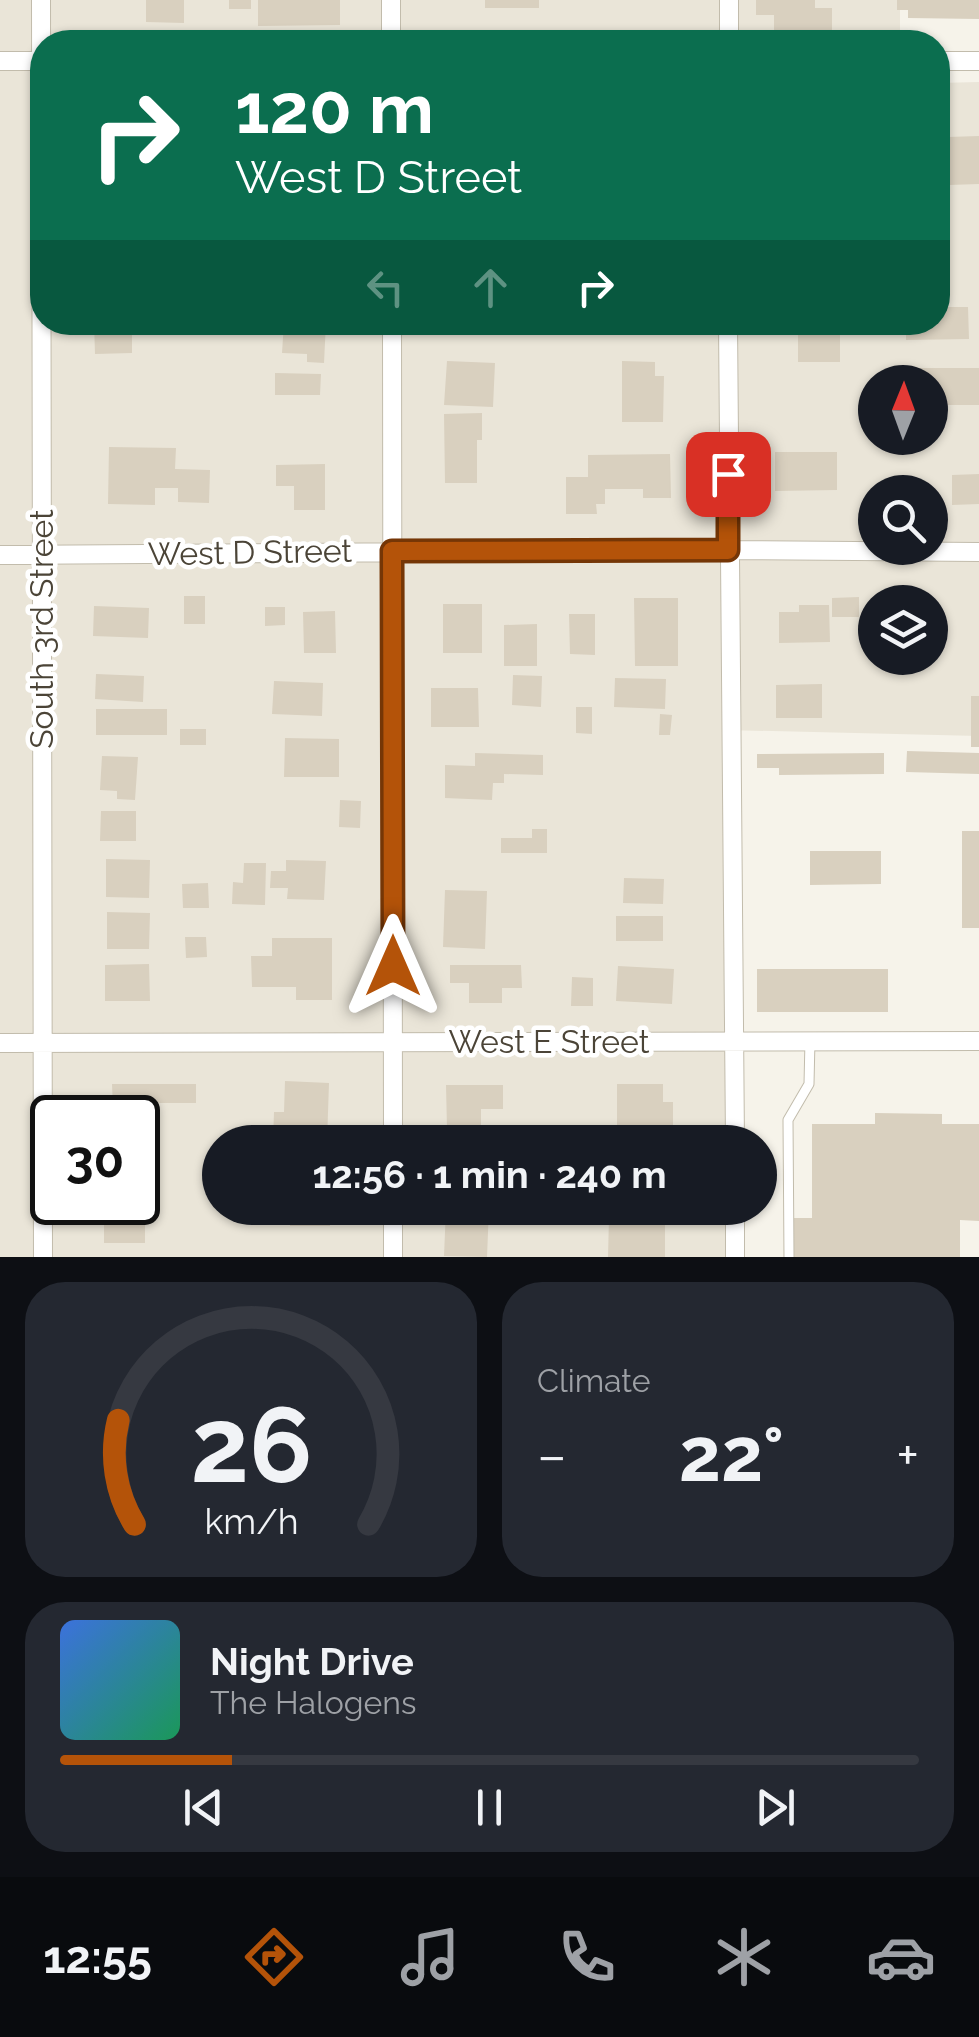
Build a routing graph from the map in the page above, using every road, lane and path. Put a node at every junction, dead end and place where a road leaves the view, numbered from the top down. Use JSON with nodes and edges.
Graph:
{"nodes":[{"id":1,"x":41,"y":0,"type":"edge"},
{"id":2,"x":391,"y":0,"type":"edge"},
{"id":3,"x":729,"y":0,"type":"edge"},
{"id":4,"x":41,"y":30,"type":"edge"},
{"id":5,"x":391,"y":30,"type":"edge"},
{"id":6,"x":729,"y":30,"type":"edge"},
{"id":7,"x":0,"y":61,"type":"edge"},
{"id":8,"x":30,"y":61,"type":"edge"},
{"id":9,"x":950,"y":61,"type":"edge"},
{"id":10,"x":979,"y":61,"type":"edge"},
{"id":11,"x":41,"y":335,"type":"edge"},
{"id":12,"x":392,"y":335,"type":"edge"},
{"id":13,"x":728,"y":335,"type":"edge"},
{"id":14,"x":728,"y":550,"type":"junction"},
{"id":15,"x":392,"y":551,"type":"junction"},
{"id":16,"x":979,"y":552,"type":"edge"},
{"id":17,"x":0,"y":554,"type":"edge"},
{"id":18,"x":41,"y":554,"type":"junction"},
{"id":19,"x":735,"y":1040,"type":"junction"},
{"id":20,"x":810,"y":1040,"type":"junction"},
{"id":21,"x":979,"y":1040,"type":"edge"},
{"id":22,"x":393,"y":1042,"type":"junction"},
{"id":23,"x":42,"y":1043,"type":"junction"},
{"id":24,"x":0,"y":1044,"type":"edge"},
{"id":25,"x":393,"y":1125,"type":"edge"},
{"id":26,"x":735,"y":1125,"type":"edge"},
{"id":27,"x":393,"y":1225,"type":"edge"},
{"id":28,"x":734,"y":1225,"type":"edge"},
{"id":29,"x":43,"y":1257,"type":"edge"},
{"id":30,"x":394,"y":1257,"type":"edge"},
{"id":31,"x":734,"y":1257,"type":"edge"},
{"id":32,"x":788,"y":1257,"type":"edge"}],
"edges":[{"from":1,"to":4,"type":"street","name":"South 3rd Street"},
{"from":2,"to":5,"type":"street"},
{"from":3,"to":6,"type":"street"},
{"from":7,"to":8,"type":"street"},
{"from":9,"to":10,"type":"street"},
{"from":11,"to":18,"type":"street","name":"South 3rd Street"},
{"from":12,"to":15,"type":"street"},
{"from":13,"to":14,"type":"street"},
{"from":14,"to":15,"type":"street","name":"West D Street"},
{"from":14,"to":16,"type":"street","name":"West D Street"},
{"from":14,"to":19,"type":"street"},
{"from":15,"to":18,"type":"street","name":"West D Street"},
{"from":15,"to":22,"type":"street"},
{"from":17,"to":18,"type":"street","name":"West D Street"},
{"from":18,"to":23,"type":"street","name":"South 3rd Street"},
{"from":19,"to":20,"type":"street","name":"West E Street"},
{"from":19,"to":22,"type":"street","name":"West E Street"},
{"from":19,"to":26,"type":"street"},
{"from":20,"to":21,"type":"street","name":"West E Street"},
{"from":20,"to":32,"type":"lane"},
{"from":22,"to":23,"type":"street","name":"West E Street"},
{"from":22,"to":25,"type":"street"},
{"from":23,"to":24,"type":"street","name":"West E Street"},
{"from":23,"to":29,"type":"street","name":"South 3rd Street"},
{"from":27,"to":30,"type":"street"},
{"from":28,"to":31,"type":"street"}]}
